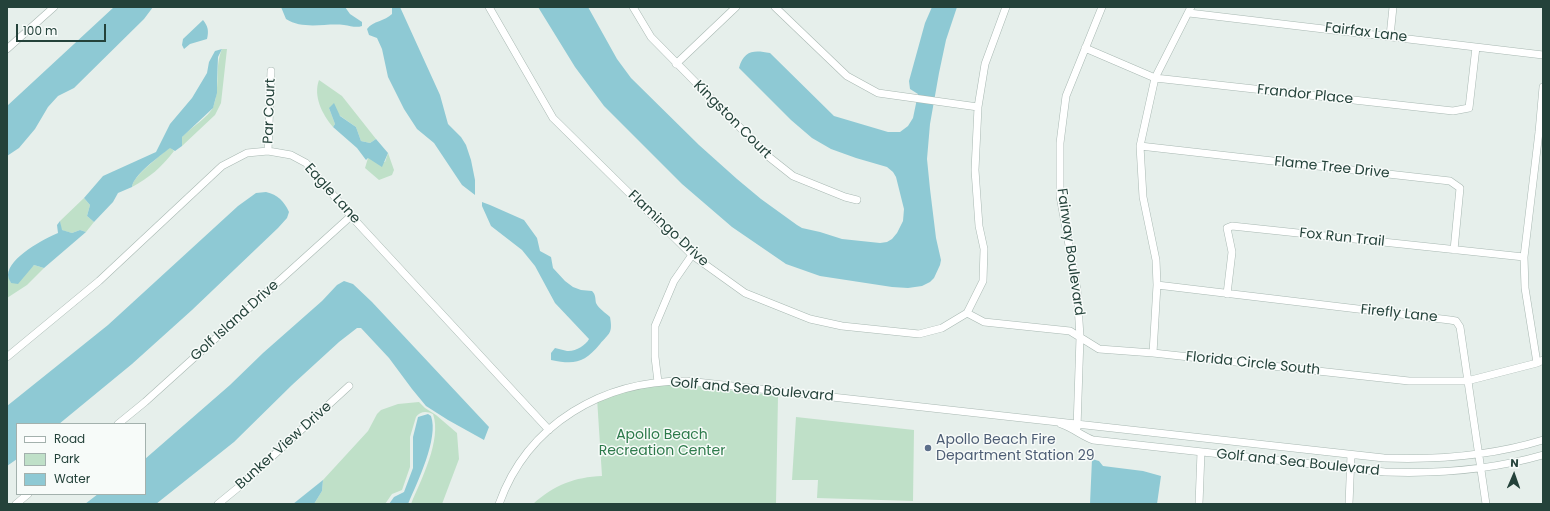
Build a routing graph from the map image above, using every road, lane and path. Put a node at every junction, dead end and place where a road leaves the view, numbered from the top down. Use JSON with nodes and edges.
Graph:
{"nodes":[{"id":1,"x":54,"y":7,"type":"edge"},
{"id":2,"x":489,"y":7,"type":"edge"},
{"id":3,"x":633,"y":7,"type":"edge"},
{"id":4,"x":736,"y":7,"type":"edge"},
{"id":5,"x":775,"y":7,"type":"edge"},
{"id":6,"x":1006,"y":7,"type":"edge"},
{"id":7,"x":1102,"y":7,"type":"edge"},
{"id":8,"x":1393,"y":7,"type":"edge"},
{"id":9,"x":1190,"y":10,"type":"edge"},
{"id":10,"x":1390,"y":36,"type":"junction"},
{"id":11,"x":1476,"y":46,"type":"junction"},
{"id":12,"x":1085,"y":48,"type":"junction"},
{"id":13,"x":7,"y":49,"type":"edge"},
{"id":14,"x":1543,"y":55,"type":"edge"},
{"id":15,"x":676,"y":64,"type":"junction"},
{"id":16,"x":271,"y":71,"type":"dead end"},
{"id":17,"x":1155,"y":78,"type":"junction"},
{"id":18,"x":1543,"y":87,"type":"edge"},
{"id":19,"x":978,"y":106,"type":"junction"},
{"id":20,"x":1541,"y":132,"type":"edge"},
{"id":21,"x":1140,"y":146,"type":"junction"},
{"id":22,"x":268,"y":151,"type":"junction"},
{"id":23,"x":857,"y":200,"type":"dead end"},
{"id":24,"x":351,"y":216,"type":"junction"},
{"id":25,"x":1454,"y":250,"type":"junction"},
{"id":26,"x":692,"y":255,"type":"junction"},
{"id":27,"x":1524,"y":257,"type":"junction"},
{"id":28,"x":1157,"y":285,"type":"junction"},
{"id":29,"x":1227,"y":294,"type":"junction"},
{"id":30,"x":967,"y":313,"type":"junction"},
{"id":31,"x":1080,"y":337,"type":"junction"},
{"id":32,"x":1153,"y":353,"type":"junction"},
{"id":33,"x":7,"y":357,"type":"edge"},
{"id":34,"x":1540,"y":362,"type":"edge"},
{"id":35,"x":1467,"y":381,"type":"junction"},
{"id":36,"x":658,"y":382,"type":"junction"},
{"id":37,"x":349,"y":386,"type":"dead end"},
{"id":38,"x":1056,"y":422,"type":"junction"},
{"id":39,"x":119,"y":423,"type":"edge"},
{"id":40,"x":1077,"y":424,"type":"junction"},
{"id":41,"x":548,"y":430,"type":"junction"},
{"id":42,"x":1077,"y":432,"type":"junction"},
{"id":43,"x":1543,"y":440,"type":"edge"},
{"id":44,"x":1201,"y":452,"type":"junction"},
{"id":45,"x":1351,"y":454,"type":"junction"},
{"id":46,"x":1543,"y":454,"type":"edge"},
{"id":47,"x":1479,"y":455,"type":"junction"},
{"id":48,"x":1351,"y":469,"type":"junction"},
{"id":49,"x":1481,"y":469,"type":"junction"},
{"id":50,"x":27,"y":495,"type":"edge"},
{"id":51,"x":16,"y":504,"type":"edge"},
{"id":52,"x":218,"y":504,"type":"edge"},
{"id":53,"x":499,"y":504,"type":"edge"},
{"id":54,"x":1199,"y":504,"type":"edge"},
{"id":55,"x":1350,"y":504,"type":"edge"},
{"id":56,"x":1486,"y":504,"type":"edge"}],
"edges":[{"from":1,"to":13,"type":"street"},
{"from":2,"to":26,"type":"street","name":"Flamingo Drive"},
{"from":3,"to":15,"type":"street","name":"Kingston Court"},
{"from":4,"to":15,"type":"street"},
{"from":5,"to":19,"type":"street"},
{"from":6,"to":19,"type":"street"},
{"from":7,"to":12,"type":"street","name":"Fairway Boulevard"},
{"from":8,"to":10,"type":"street"},
{"from":9,"to":10,"type":"street","name":"Fairfax Lane"},
{"from":9,"to":17,"type":"street"},
{"from":10,"to":11,"type":"street","name":"Fairfax Lane"},
{"from":11,"to":14,"type":"street","name":"Fairfax Lane"},
{"from":11,"to":17,"type":"street","name":"Frandor Place"},
{"from":12,"to":17,"type":"street","name":"Frandor Place"},
{"from":12,"to":31,"type":"street","name":"Fairway Boulevard"},
{"from":15,"to":23,"type":"street","name":"Kingston Court"},
{"from":16,"to":22,"type":"street","name":"Par Court"},
{"from":17,"to":21,"type":"street"},
{"from":18,"to":20,"type":"street"},
{"from":19,"to":30,"type":"street"},
{"from":20,"to":27,"type":"street"},
{"from":21,"to":25,"type":"street","name":"Flame Tree Drive"},
{"from":21,"to":28,"type":"street"},
{"from":22,"to":24,"type":"street","name":"Eagle Lane"},
{"from":22,"to":33,"type":"street","name":"Eagle Lane"},
{"from":24,"to":39,"type":"street","name":"Golf Island Drive"},
{"from":24,"to":41,"type":"street","name":"Eagle Lane"},
{"from":25,"to":27,"type":"street","name":"Fox Run Trail"},
{"from":25,"to":29,"type":"street","name":"Fox Run Trail"},
{"from":26,"to":30,"type":"street","name":"Flamingo Drive"},
{"from":26,"to":36,"type":"street"},
{"from":27,"to":34,"type":"street"},
{"from":28,"to":29,"type":"street","name":"Firefly Lane"},
{"from":28,"to":32,"type":"street"},
{"from":29,"to":35,"type":"street","name":"Firefly Lane"},
{"from":30,"to":31,"type":"street","name":"Florida Circle South"},
{"from":31,"to":32,"type":"street","name":"Florida Circle South"},
{"from":31,"to":40,"type":"street","name":"Fairway Boulevard"},
{"from":32,"to":35,"type":"street","name":"Florida Circle South"},
{"from":34,"to":35,"type":"street","name":"Florida Circle South"},
{"from":35,"to":47,"type":"street","name":"Firefly Lane"},
{"from":36,"to":38,"type":"street","name":"Golf and Sea Boulevard"},
{"from":36,"to":41,"type":"street","name":"Golf and Sea Boulevard"},
{"from":37,"to":52,"type":"street","name":"Bunker View Drive"},
{"from":38,"to":40,"type":"street","name":"Golf and Sea Boulevard"},
{"from":38,"to":42,"type":"street","name":"Golf and Sea Boulevard"},
{"from":40,"to":42,"type":"street","name":"Fairway Boulevard"},
{"from":40,"to":45,"type":"street","name":"Golf and Sea Boulevard"},
{"from":41,"to":53,"type":"street","name":"Golf and Sea Boulevard"},
{"from":42,"to":44,"type":"street","name":"Golf and Sea Boulevard"},
{"from":43,"to":47,"type":"street","name":"Golf and Sea Boulevard"},
{"from":44,"to":48,"type":"street","name":"Golf and Sea Boulevard"},
{"from":44,"to":54,"type":"street"},
{"from":45,"to":47,"type":"street","name":"Golf and Sea Boulevard"},
{"from":45,"to":48,"type":"street"},
{"from":46,"to":49,"type":"street","name":"Golf and Sea Boulevard"},
{"from":47,"to":49,"type":"street","name":"Firefly Lane"},
{"from":48,"to":49,"type":"street","name":"Golf and Sea Boulevard"},
{"from":48,"to":55,"type":"street"},
{"from":49,"to":56,"type":"street","name":"Firefly Lane"},
{"from":50,"to":51,"type":"street"}]}
